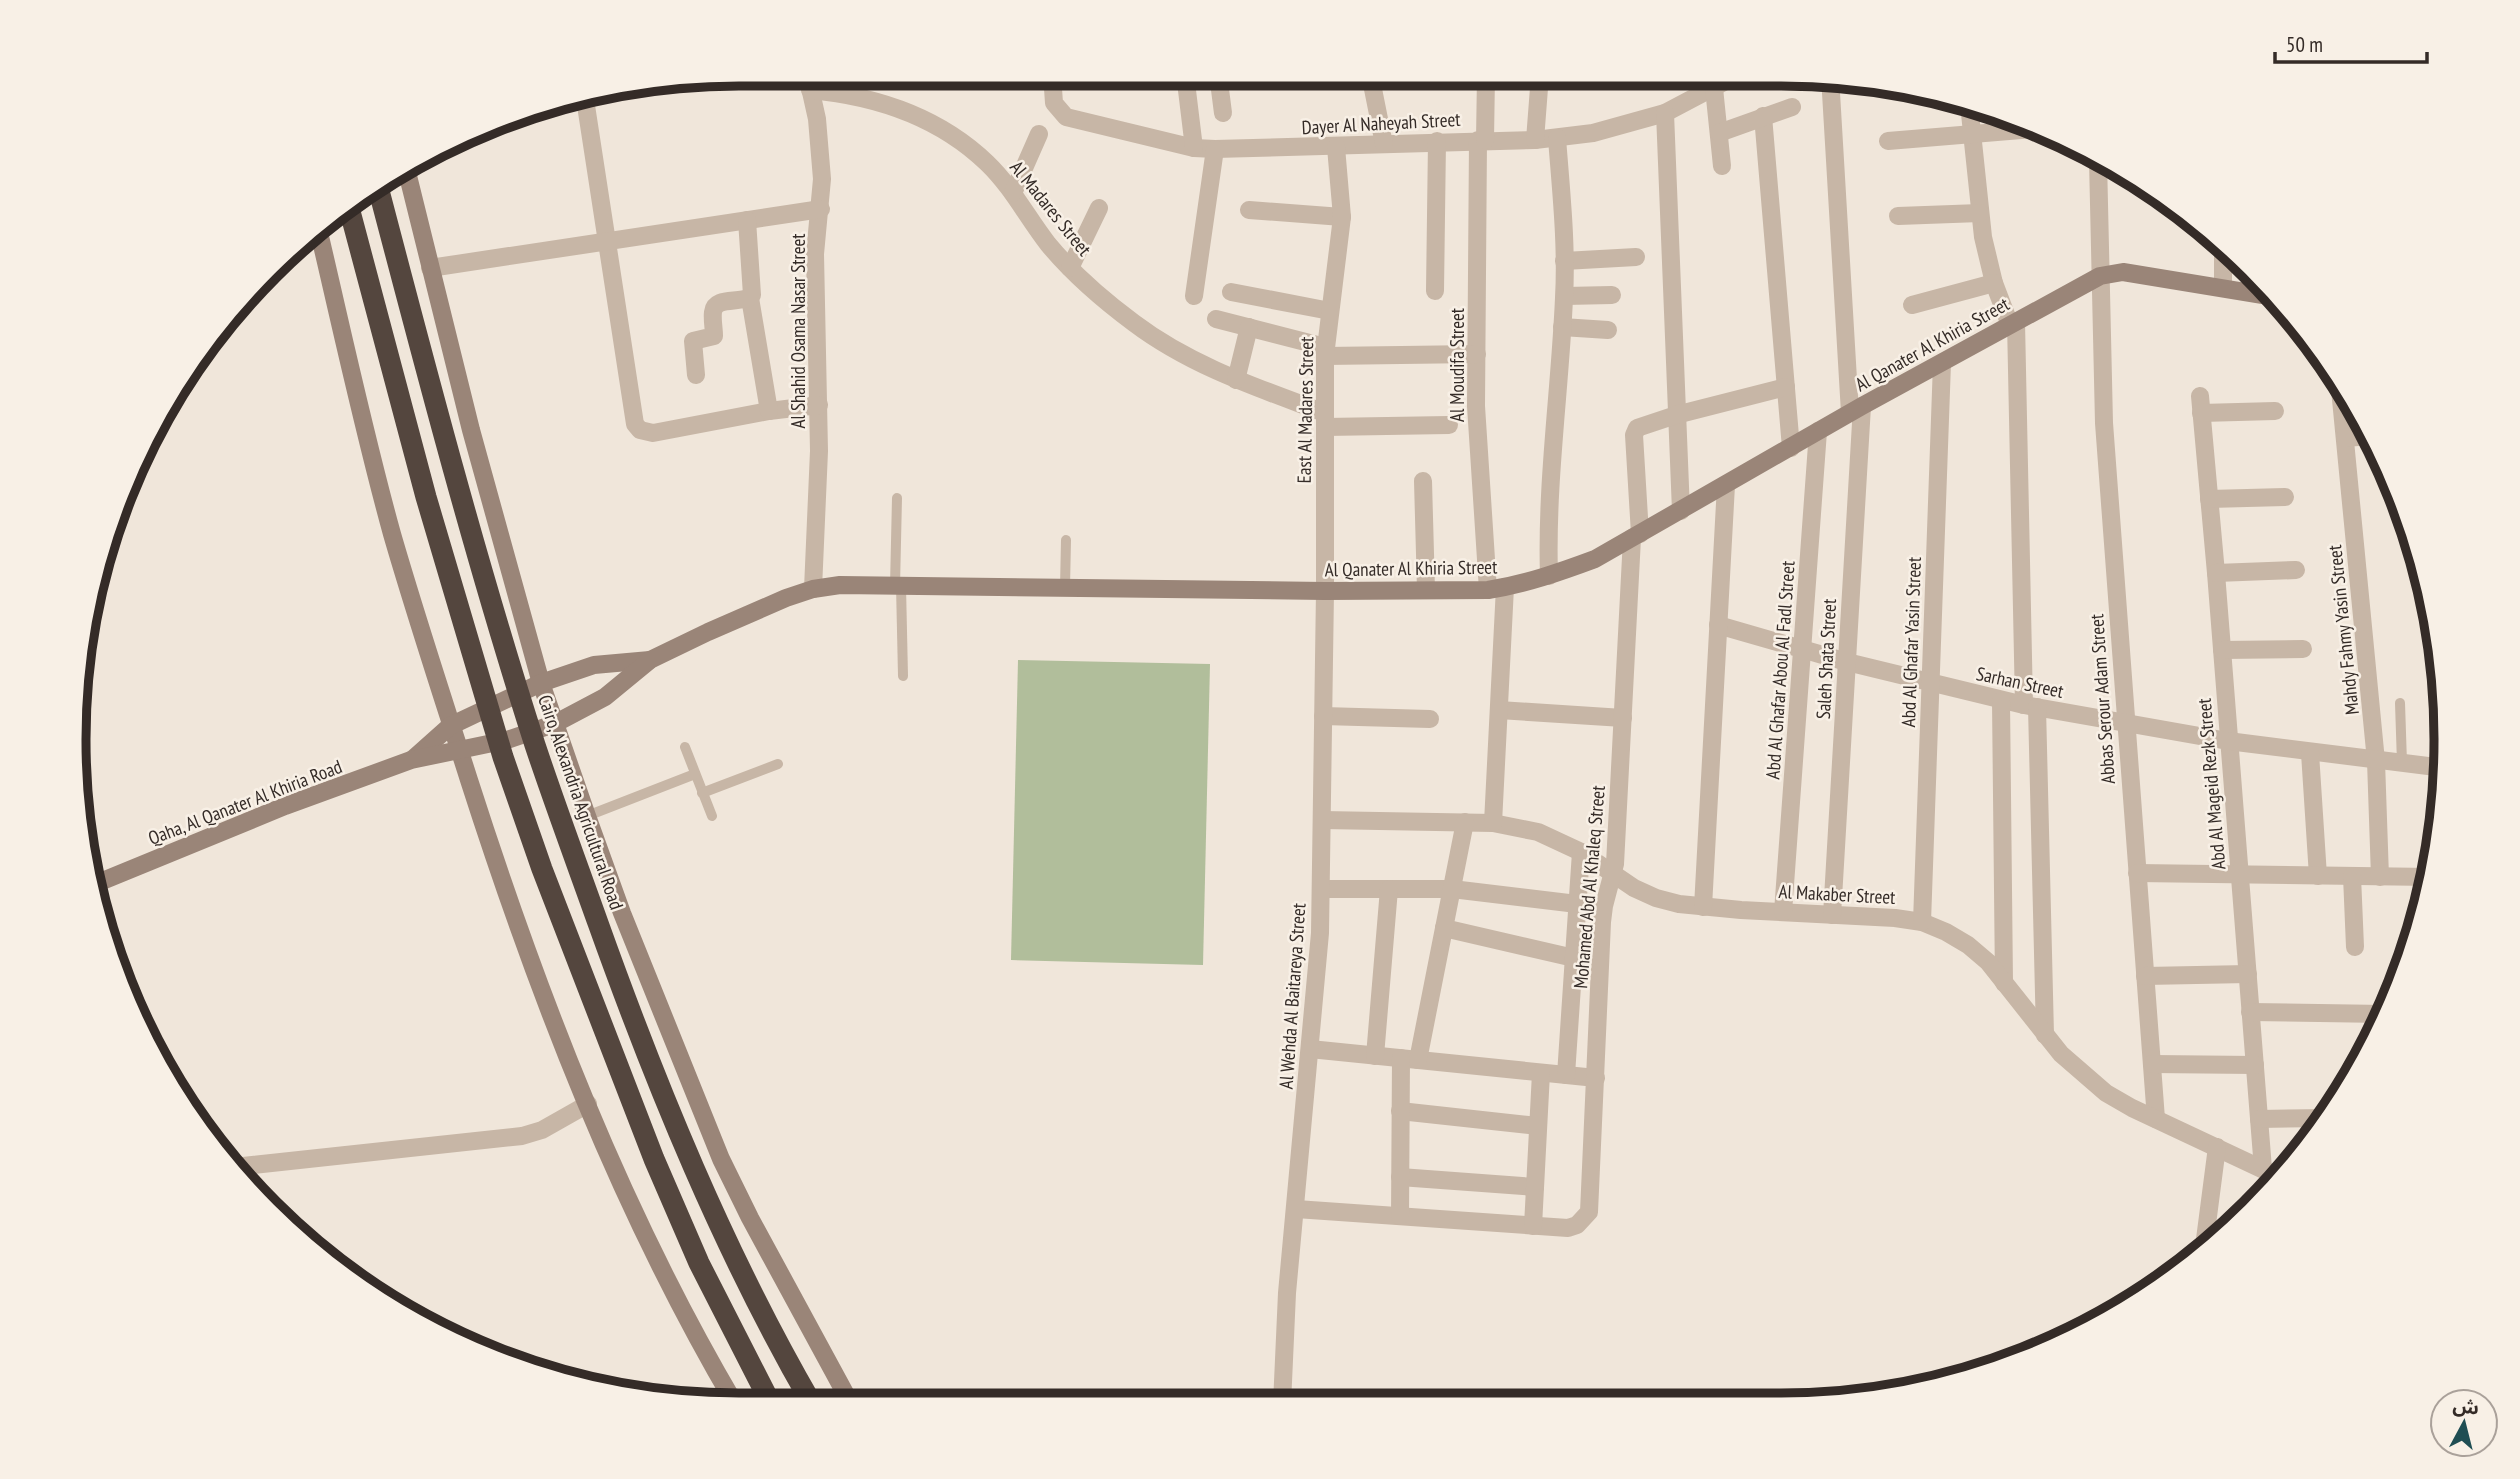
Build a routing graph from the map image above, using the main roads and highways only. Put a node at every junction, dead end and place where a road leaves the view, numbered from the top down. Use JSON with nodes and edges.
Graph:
{"nodes":[{"id":1,"x":408,"y":176,"type":"edge"},
{"id":2,"x":381,"y":193,"type":"edge"},
{"id":3,"x":350,"y":215,"type":"edge"},
{"id":4,"x":320,"y":238,"type":"edge"},
{"id":5,"x":2259,"y":294,"type":"edge"},
{"id":6,"x":650,"y":660,"type":"junction"},
{"id":7,"x":541,"y":683,"type":"junction"},
{"id":8,"x":554,"y":724,"type":"junction"},
{"id":9,"x":450,"y":726,"type":"junction"},
{"id":10,"x":459,"y":750,"type":"junction"},
{"id":11,"x":411,"y":760,"type":"junction"},
{"id":12,"x":101,"y":881,"type":"edge"},
{"id":13,"x":728,"y":1393,"type":"edge"},
{"id":14,"x":765,"y":1393,"type":"edge"},
{"id":15,"x":806,"y":1393,"type":"edge"},
{"id":16,"x":845,"y":1393,"type":"edge"}],
"edges":[{"from":1,"to":7,"type":"main road"},
{"from":2,"to":15,"type":"highway","name":"Cairo, Alexandria Agricultural Road"},
{"from":3,"to":14,"type":"highway"},
{"from":4,"to":9,"type":"main road"},
{"from":5,"to":6,"type":"main road","name":"Al Qanater Al Khiria Street"},
{"from":6,"to":7,"type":"main road","name":"Al Qanater Al Khiria Street"},
{"from":6,"to":8,"type":"main road","name":"Al Qanater Al Khiria Street"},
{"from":7,"to":8,"type":"main road"},
{"from":7,"to":9,"type":"main road","name":"Al Qanater Al Khiria Street"},
{"from":8,"to":10,"type":"main road","name":"Al Qanater Al Khiria Street"},
{"from":8,"to":16,"type":"main road"},
{"from":9,"to":10,"type":"main road"},
{"from":9,"to":11,"type":"main road","name":"Al Qanater Al Khiria Street"},
{"from":10,"to":11,"type":"main road","name":"Al Qanater Al Khiria Street"},
{"from":10,"to":13,"type":"main road"},
{"from":11,"to":12,"type":"main road","name":"Qaha, Al Qanater Al Khiria Road"}]}
